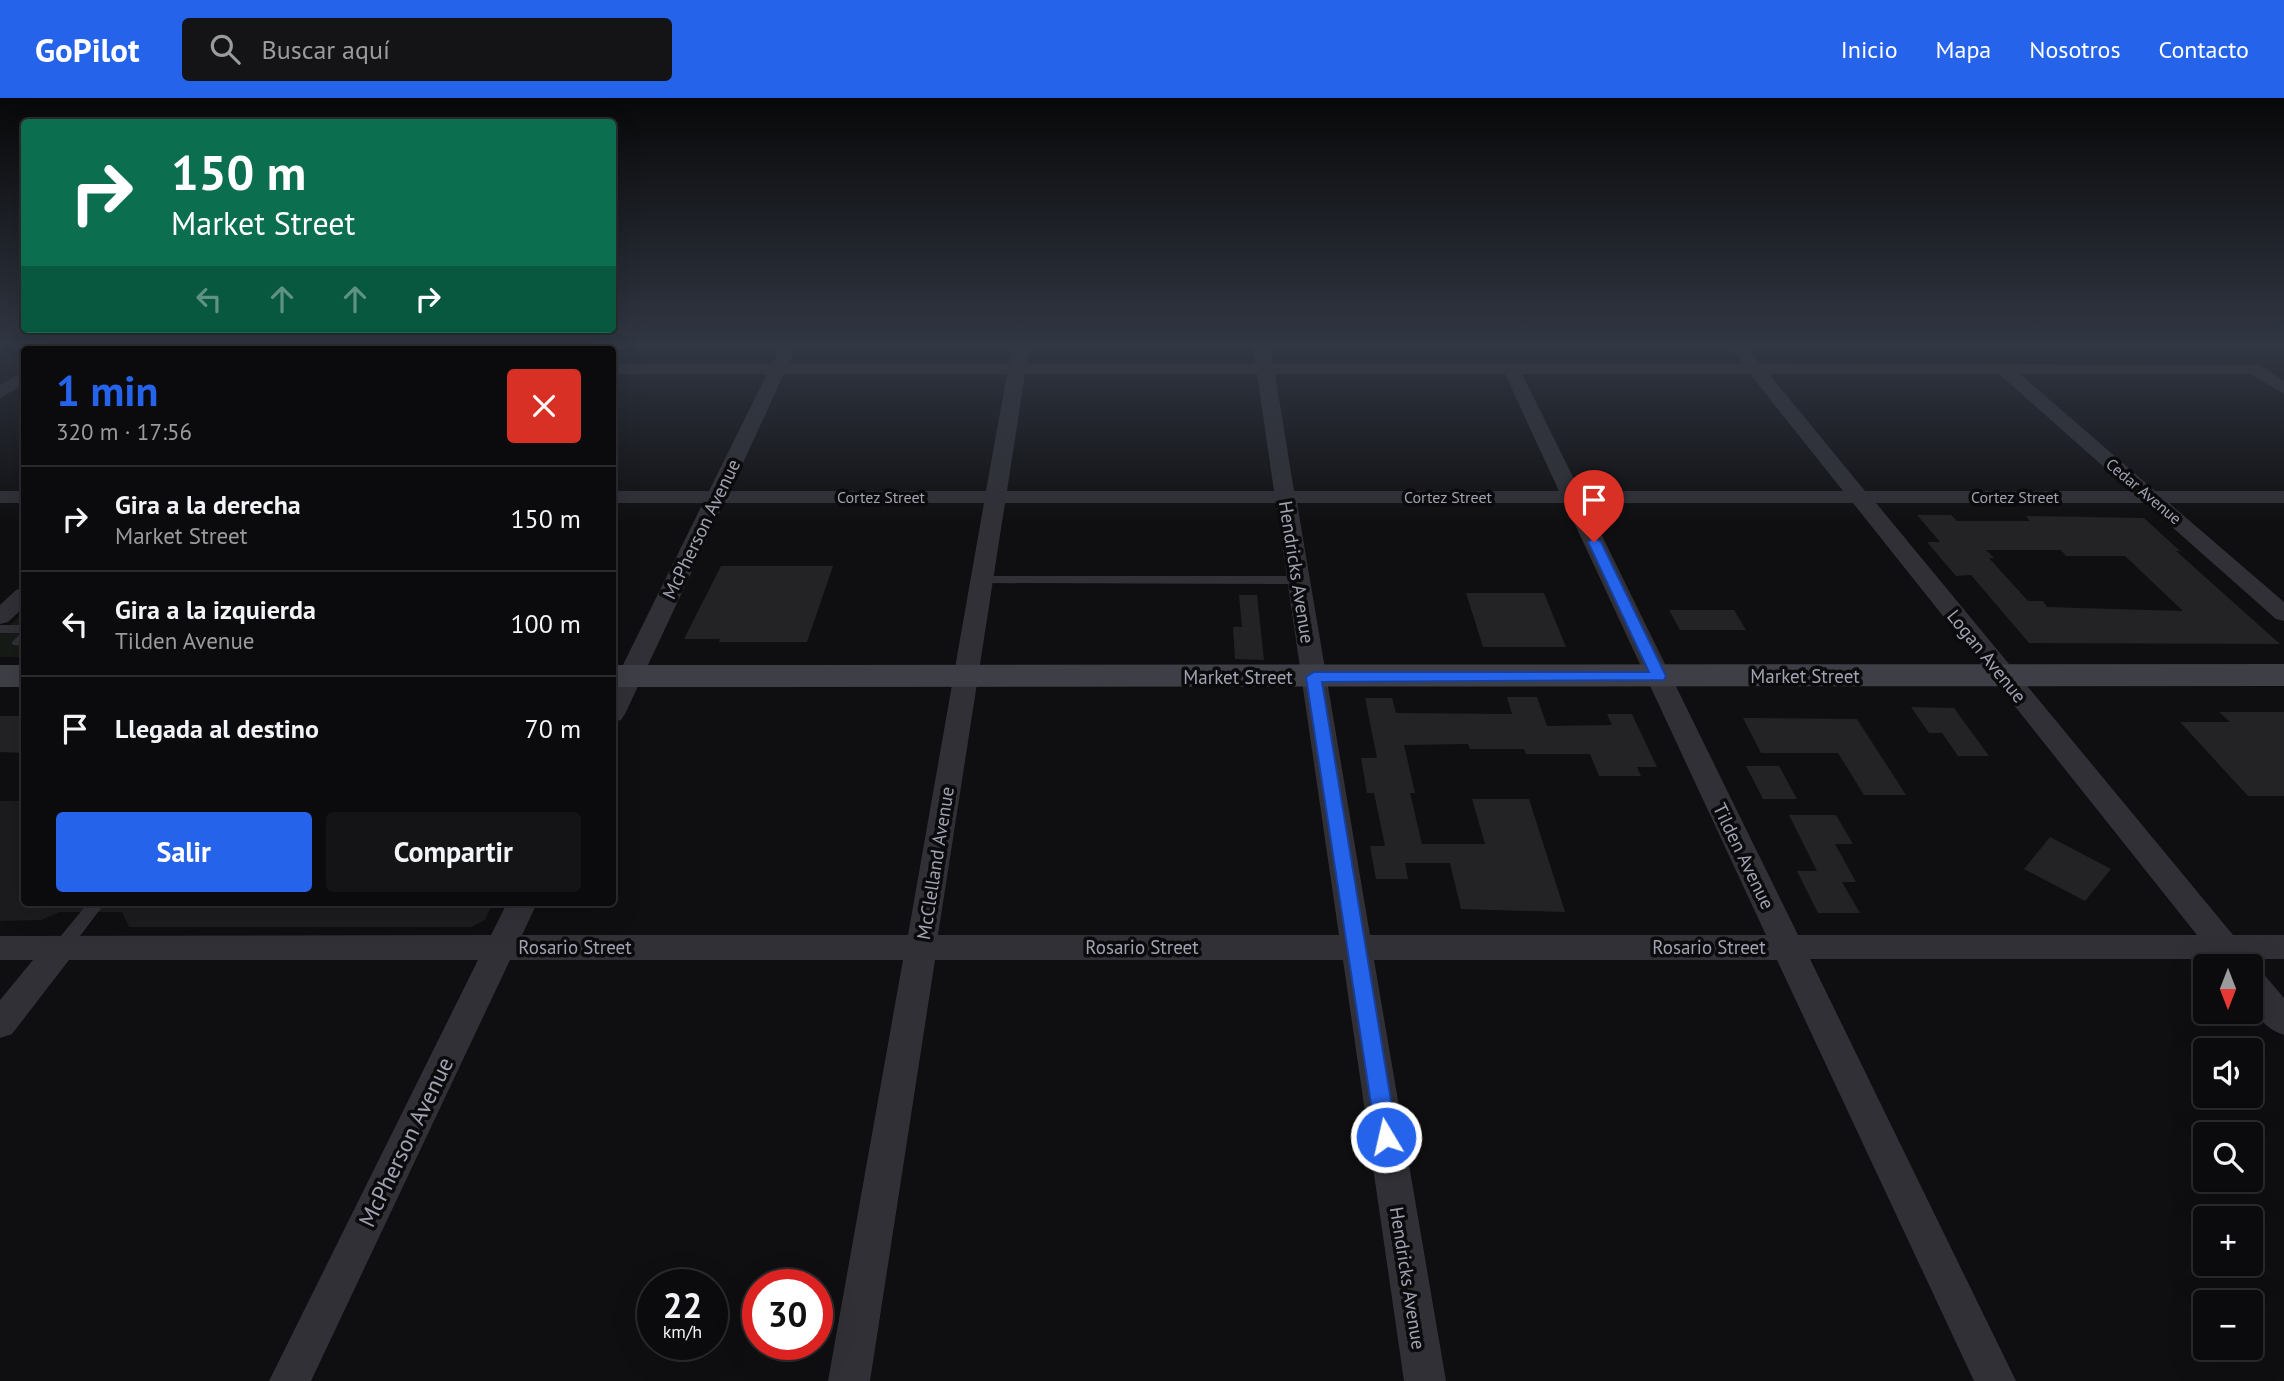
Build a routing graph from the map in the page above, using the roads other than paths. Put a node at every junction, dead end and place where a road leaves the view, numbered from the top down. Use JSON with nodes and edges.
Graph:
{"nodes":[{"id":1,"x":761,"y":404,"type":"edge"},
{"id":2,"x":1011,"y":404,"type":"edge"},
{"id":3,"x":1270,"y":404,"type":"edge"},
{"id":4,"x":1528,"y":404,"type":"edge"},
{"id":5,"x":1784,"y":404,"type":"edge"},
{"id":6,"x":2043,"y":404,"type":"edge"},
{"id":7,"x":717,"y":496,"type":"junction"},
{"id":8,"x":0,"y":497,"type":"edge"},
{"id":9,"x":21,"y":497,"type":"edge"},
{"id":10,"x":616,"y":497,"type":"edge"},
{"id":11,"x":1285,"y":497,"type":"junction"},
{"id":12,"x":1573,"y":497,"type":"junction"},
{"id":13,"x":1860,"y":497,"type":"junction"},
{"id":14,"x":2284,"y":497,"type":"edge"},
{"id":15,"x":995,"y":498,"type":"junction"},
{"id":16,"x":2151,"y":498,"type":"junction"},
{"id":17,"x":981,"y":580,"type":"junction"},
{"id":18,"x":1298,"y":580,"type":"junction"},
{"id":19,"x":21,"y":598,"type":"edge"},
{"id":20,"x":2284,"y":614,"type":"edge"},
{"id":21,"x":0,"y":617,"type":"edge"},
{"id":22,"x":0,"y":629,"type":"edge"},
{"id":23,"x":21,"y":629,"type":"edge"},
{"id":24,"x":2284,"y":675,"type":"edge"},
{"id":25,"x":0,"y":676,"type":"edge"},
{"id":26,"x":21,"y":676,"type":"edge"},
{"id":27,"x":622,"y":676,"type":"edge"},
{"id":28,"x":1659,"y":676,"type":"junction"},
{"id":29,"x":2003,"y":676,"type":"junction"},
{"id":30,"x":965,"y":677,"type":"junction"},
{"id":31,"x":1314,"y":677,"type":"junction"},
{"id":32,"x":616,"y":699,"type":"edge"},
{"id":33,"x":95,"y":906,"type":"edge"},
{"id":34,"x":520,"y":906,"type":"edge"},
{"id":35,"x":500,"y":947,"type":"junction"},
{"id":36,"x":921,"y":947,"type":"junction"},
{"id":37,"x":1357,"y":947,"type":"junction"},
{"id":38,"x":1788,"y":947,"type":"junction"},
{"id":39,"x":2284,"y":947,"type":"edge"},
{"id":40,"x":0,"y":948,"type":"edge"},
{"id":41,"x":61,"y":948,"type":"junction"},
{"id":42,"x":2230,"y":954,"type":"edge"},
{"id":43,"x":2248,"y":954,"type":"edge"},
{"id":44,"x":2193,"y":956,"type":"edge"},
{"id":45,"x":2263,"y":996,"type":"edge"},
{"id":46,"x":2284,"y":1021,"type":"edge"},
{"id":47,"x":0,"y":1024,"type":"edge"},
{"id":48,"x":289,"y":1381,"type":"edge"},
{"id":49,"x":849,"y":1381,"type":"edge"},
{"id":50,"x":1425,"y":1381,"type":"edge"},
{"id":51,"x":1995,"y":1381,"type":"edge"}],
"edges":[{"from":1,"to":7,"type":"street","name":"McPherson Avenue"},
{"from":2,"to":15,"type":"street","name":"McClelland Avenue"},
{"from":3,"to":11,"type":"street","name":"Hendricks Avenue"},
{"from":4,"to":12,"type":"street","name":"Tilden Avenue"},
{"from":5,"to":13,"type":"street","name":"Logan Avenue"},
{"from":6,"to":16,"type":"street","name":"Cedar Avenue"},
{"from":7,"to":10,"type":"street","name":"Cortez Street"},
{"from":7,"to":15,"type":"street","name":"Cortez Street"},
{"from":7,"to":27,"type":"street","name":"McPherson Avenue"},
{"from":8,"to":9,"type":"street"},
{"from":11,"to":12,"type":"street","name":"Cortez Street"},
{"from":11,"to":15,"type":"street","name":"Cortez Street"},
{"from":11,"to":18,"type":"street","name":"Hendricks Avenue"},
{"from":12,"to":13,"type":"street","name":"Cortez Street"},
{"from":12,"to":28,"type":"street","name":"Tilden Avenue"},
{"from":13,"to":16,"type":"street","name":"Cortez Street"},
{"from":13,"to":29,"type":"street","name":"Logan Avenue"},
{"from":14,"to":16,"type":"street","name":"Cortez Street"},
{"from":15,"to":17,"type":"street","name":"McClelland Avenue"},
{"from":16,"to":20,"type":"street","name":"Cedar Avenue"},
{"from":17,"to":18,"type":"lane"},
{"from":17,"to":30,"type":"street","name":"McClelland Avenue"},
{"from":18,"to":31,"type":"street","name":"Hendricks Avenue"},
{"from":19,"to":21,"type":"street"},
{"from":22,"to":23,"type":"lane"},
{"from":24,"to":29,"type":"street","name":"Market Street"},
{"from":25,"to":26,"type":"street"},
{"from":27,"to":30,"type":"street","name":"Market Street"},
{"from":27,"to":32,"type":"street","name":"McPherson Avenue"},
{"from":28,"to":29,"type":"street","name":"Market Street"},
{"from":28,"to":31,"type":"street","name":"Market Street"},
{"from":28,"to":38,"type":"street","name":"Tilden Avenue"},
{"from":29,"to":42,"type":"street","name":"Logan Avenue"},
{"from":30,"to":31,"type":"street","name":"Market Street"},
{"from":30,"to":36,"type":"street","name":"McClelland Avenue"},
{"from":31,"to":37,"type":"street","name":"Hendricks Avenue"},
{"from":33,"to":41,"type":"lane"},
{"from":34,"to":35,"type":"street","name":"McPherson Avenue"},
{"from":35,"to":36,"type":"street","name":"Rosario Street"},
{"from":35,"to":41,"type":"street","name":"Rosario Street"},
{"from":35,"to":48,"type":"street","name":"McPherson Avenue"},
{"from":36,"to":37,"type":"street","name":"Rosario Street"},
{"from":36,"to":49,"type":"street","name":"McClelland Avenue"},
{"from":37,"to":38,"type":"street","name":"Rosario Street"},
{"from":37,"to":50,"type":"street","name":"Hendricks Avenue"},
{"from":38,"to":44,"type":"street","name":"Rosario Street"},
{"from":38,"to":51,"type":"street","name":"Tilden Avenue"},
{"from":39,"to":43,"type":"street","name":"Rosario Street"},
{"from":40,"to":41,"type":"street","name":"Rosario Street"},
{"from":41,"to":47,"type":"street"},
{"from":45,"to":46,"type":"street"}]}
